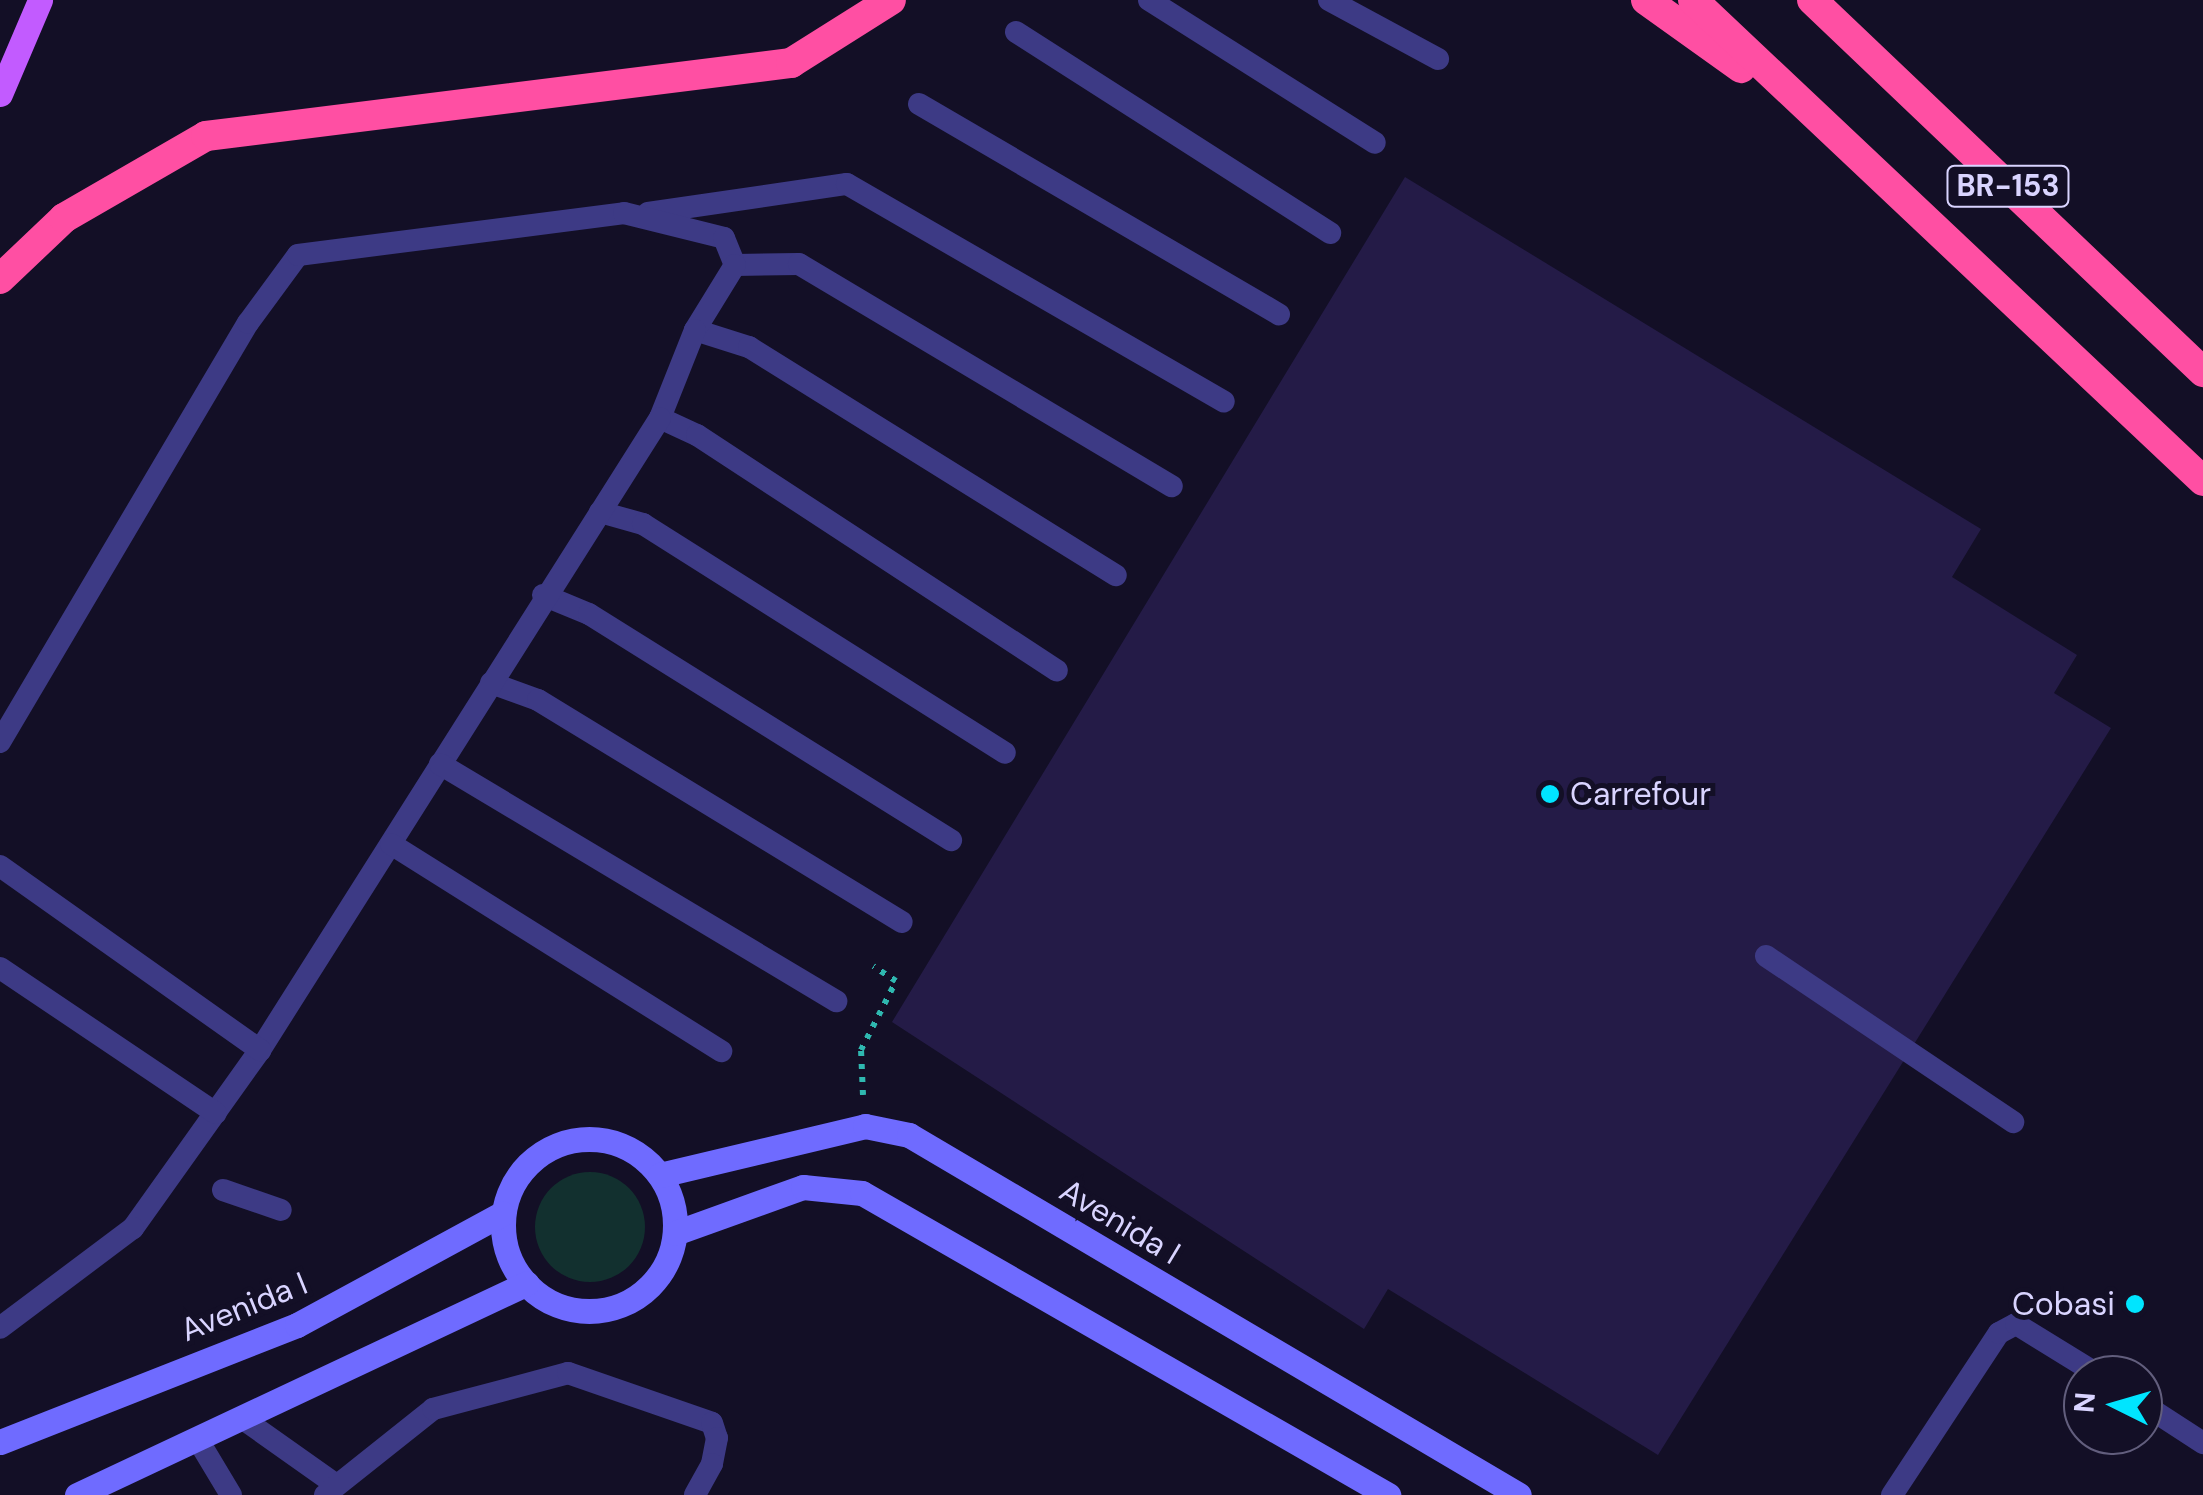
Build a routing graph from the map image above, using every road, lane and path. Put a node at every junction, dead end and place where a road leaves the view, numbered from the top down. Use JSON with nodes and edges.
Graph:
{"nodes":[{"id":1,"x":40,"y":0,"type":"edge"},
{"id":2,"x":891,"y":0,"type":"edge"},
{"id":3,"x":1149,"y":0,"type":"edge"},
{"id":4,"x":1329,"y":0,"type":"edge"},
{"id":5,"x":1646,"y":0,"type":"edge"},
{"id":6,"x":1693,"y":0,"type":"edge"},
{"id":7,"x":1812,"y":0,"type":"edge"},
{"id":8,"x":1016,"y":32,"type":"dead end"},
{"id":9,"x":1438,"y":58,"type":"dead end"},
{"id":10,"x":0,"y":94,"type":"edge"},
{"id":11,"x":919,"y":104,"type":"dead end"},
{"id":12,"x":1828,"y":129,"type":"junction"},
{"id":13,"x":1375,"y":143,"type":"dead end"},
{"id":14,"x":640,"y":214,"type":"junction"},
{"id":15,"x":1330,"y":233,"type":"dead end"},
{"id":16,"x":735,"y":265,"type":"junction"},
{"id":17,"x":0,"y":279,"type":"edge"},
{"id":18,"x":1279,"y":314,"type":"dead end"},
{"id":19,"x":696,"y":330,"type":"junction"},
{"id":20,"x":2203,"y":372,"type":"edge"},
{"id":21,"x":1224,"y":402,"type":"dead end"},
{"id":22,"x":660,"y":418,"type":"junction"},
{"id":23,"x":2203,"y":481,"type":"edge"},
{"id":24,"x":1172,"y":486,"type":"dead end"},
{"id":25,"x":600,"y":512,"type":"junction"},
{"id":26,"x":1116,"y":575,"type":"dead end"},
{"id":27,"x":543,"y":594,"type":"junction"},
{"id":28,"x":1056,"y":671,"type":"dead end"},
{"id":29,"x":492,"y":683,"type":"junction"},
{"id":30,"x":0,"y":742,"type":"edge"},
{"id":31,"x":1005,"y":753,"type":"dead end"},
{"id":32,"x":440,"y":764,"type":"junction"},
{"id":33,"x":951,"y":840,"type":"dead end"},
{"id":34,"x":390,"y":844,"type":"junction"},
{"id":35,"x":0,"y":866,"type":"edge"},
{"id":36,"x":901,"y":922,"type":"dead end"},
{"id":37,"x":1766,"y":956,"type":"dead end"},
{"id":38,"x":873,"y":966,"type":"dead end"},
{"id":39,"x":0,"y":968,"type":"edge"},
{"id":40,"x":836,"y":1001,"type":"dead end"},
{"id":41,"x":260,"y":1050,"type":"junction"},
{"id":42,"x":721,"y":1051,"type":"dead end"},
{"id":43,"x":216,"y":1113,"type":"junction"},
{"id":44,"x":2013,"y":1122,"type":"dead end"},
{"id":45,"x":865,"y":1126,"type":"junction"},
{"id":46,"x":660,"y":1175,"type":"junction"},
{"id":47,"x":223,"y":1190,"type":"dead end"},
{"id":48,"x":281,"y":1210,"type":"dead end"},
{"id":49,"x":503,"y":1213,"type":"junction"},
{"id":50,"x":675,"y":1233,"type":"junction"},
{"id":51,"x":526,"y":1283,"type":"junction"},
{"id":52,"x":0,"y":1328,"type":"edge"},
{"id":53,"x":2066,"y":1355,"type":"edge"},
{"id":54,"x":2163,"y":1417,"type":"edge"},
{"id":55,"x":246,"y":1421,"type":"junction"},
{"id":56,"x":198,"y":1440,"type":"junction"},
{"id":57,"x":0,"y":1442,"type":"edge"},
{"id":58,"x":2203,"y":1444,"type":"edge"},
{"id":59,"x":330,"y":1490,"type":"edge"},
{"id":60,"x":77,"y":1495,"type":"edge"},
{"id":61,"x":231,"y":1495,"type":"edge"},
{"id":62,"x":695,"y":1495,"type":"edge"},
{"id":63,"x":1388,"y":1495,"type":"edge"},
{"id":64,"x":1519,"y":1495,"type":"edge"},
{"id":65,"x":1892,"y":1495,"type":"edge"}],
"edges":[{"from":1,"to":10,"type":"main road"},
{"from":2,"to":17,"type":"highway"},
{"from":3,"to":13,"type":"lane"},
{"from":4,"to":9,"type":"lane"},
{"from":5,"to":12,"type":"highway"},
{"from":6,"to":12,"type":"highway","number":"BR-153"},
{"from":7,"to":20,"type":"highway","number":"BR-153"},
{"from":8,"to":15,"type":"lane"},
{"from":11,"to":18,"type":"lane"},
{"from":12,"to":23,"type":"highway","number":"BR-153"},
{"from":14,"to":16,"type":"lane"},
{"from":14,"to":21,"type":"lane"},
{"from":14,"to":30,"type":"lane"},
{"from":16,"to":19,"type":"lane"},
{"from":16,"to":24,"type":"lane"},
{"from":19,"to":22,"type":"lane"},
{"from":19,"to":26,"type":"lane"},
{"from":22,"to":25,"type":"lane"},
{"from":22,"to":28,"type":"lane"},
{"from":25,"to":27,"type":"lane"},
{"from":25,"to":31,"type":"lane"},
{"from":27,"to":29,"type":"lane"},
{"from":27,"to":33,"type":"lane"},
{"from":29,"to":32,"type":"lane"},
{"from":29,"to":36,"type":"lane"},
{"from":32,"to":34,"type":"lane"},
{"from":32,"to":40,"type":"lane"},
{"from":34,"to":41,"type":"lane"},
{"from":34,"to":42,"type":"lane"},
{"from":35,"to":41,"type":"lane"},
{"from":37,"to":44,"type":"lane"},
{"from":38,"to":45,"type":"path"},
{"from":39,"to":43,"type":"lane"},
{"from":41,"to":43,"type":"lane"},
{"from":43,"to":52,"type":"lane"},
{"from":45,"to":46,"type":"street","name":"Avenida I"},
{"from":45,"to":64,"type":"street","name":"Avenida I"},
{"from":46,"to":49,"type":"street"},
{"from":46,"to":50,"type":"street"},
{"from":47,"to":48,"type":"lane"},
{"from":49,"to":51,"type":"street"},
{"from":49,"to":57,"type":"street","name":"Avenida I"},
{"from":50,"to":51,"type":"street"},
{"from":50,"to":63,"type":"street"},
{"from":51,"to":55,"type":"street"},
{"from":53,"to":65,"type":"lane"},
{"from":54,"to":58,"type":"lane"},
{"from":55,"to":56,"type":"street"},
{"from":55,"to":59,"type":"lane"},
{"from":56,"to":60,"type":"street"},
{"from":56,"to":61,"type":"lane"},
{"from":59,"to":62,"type":"lane"}]}
